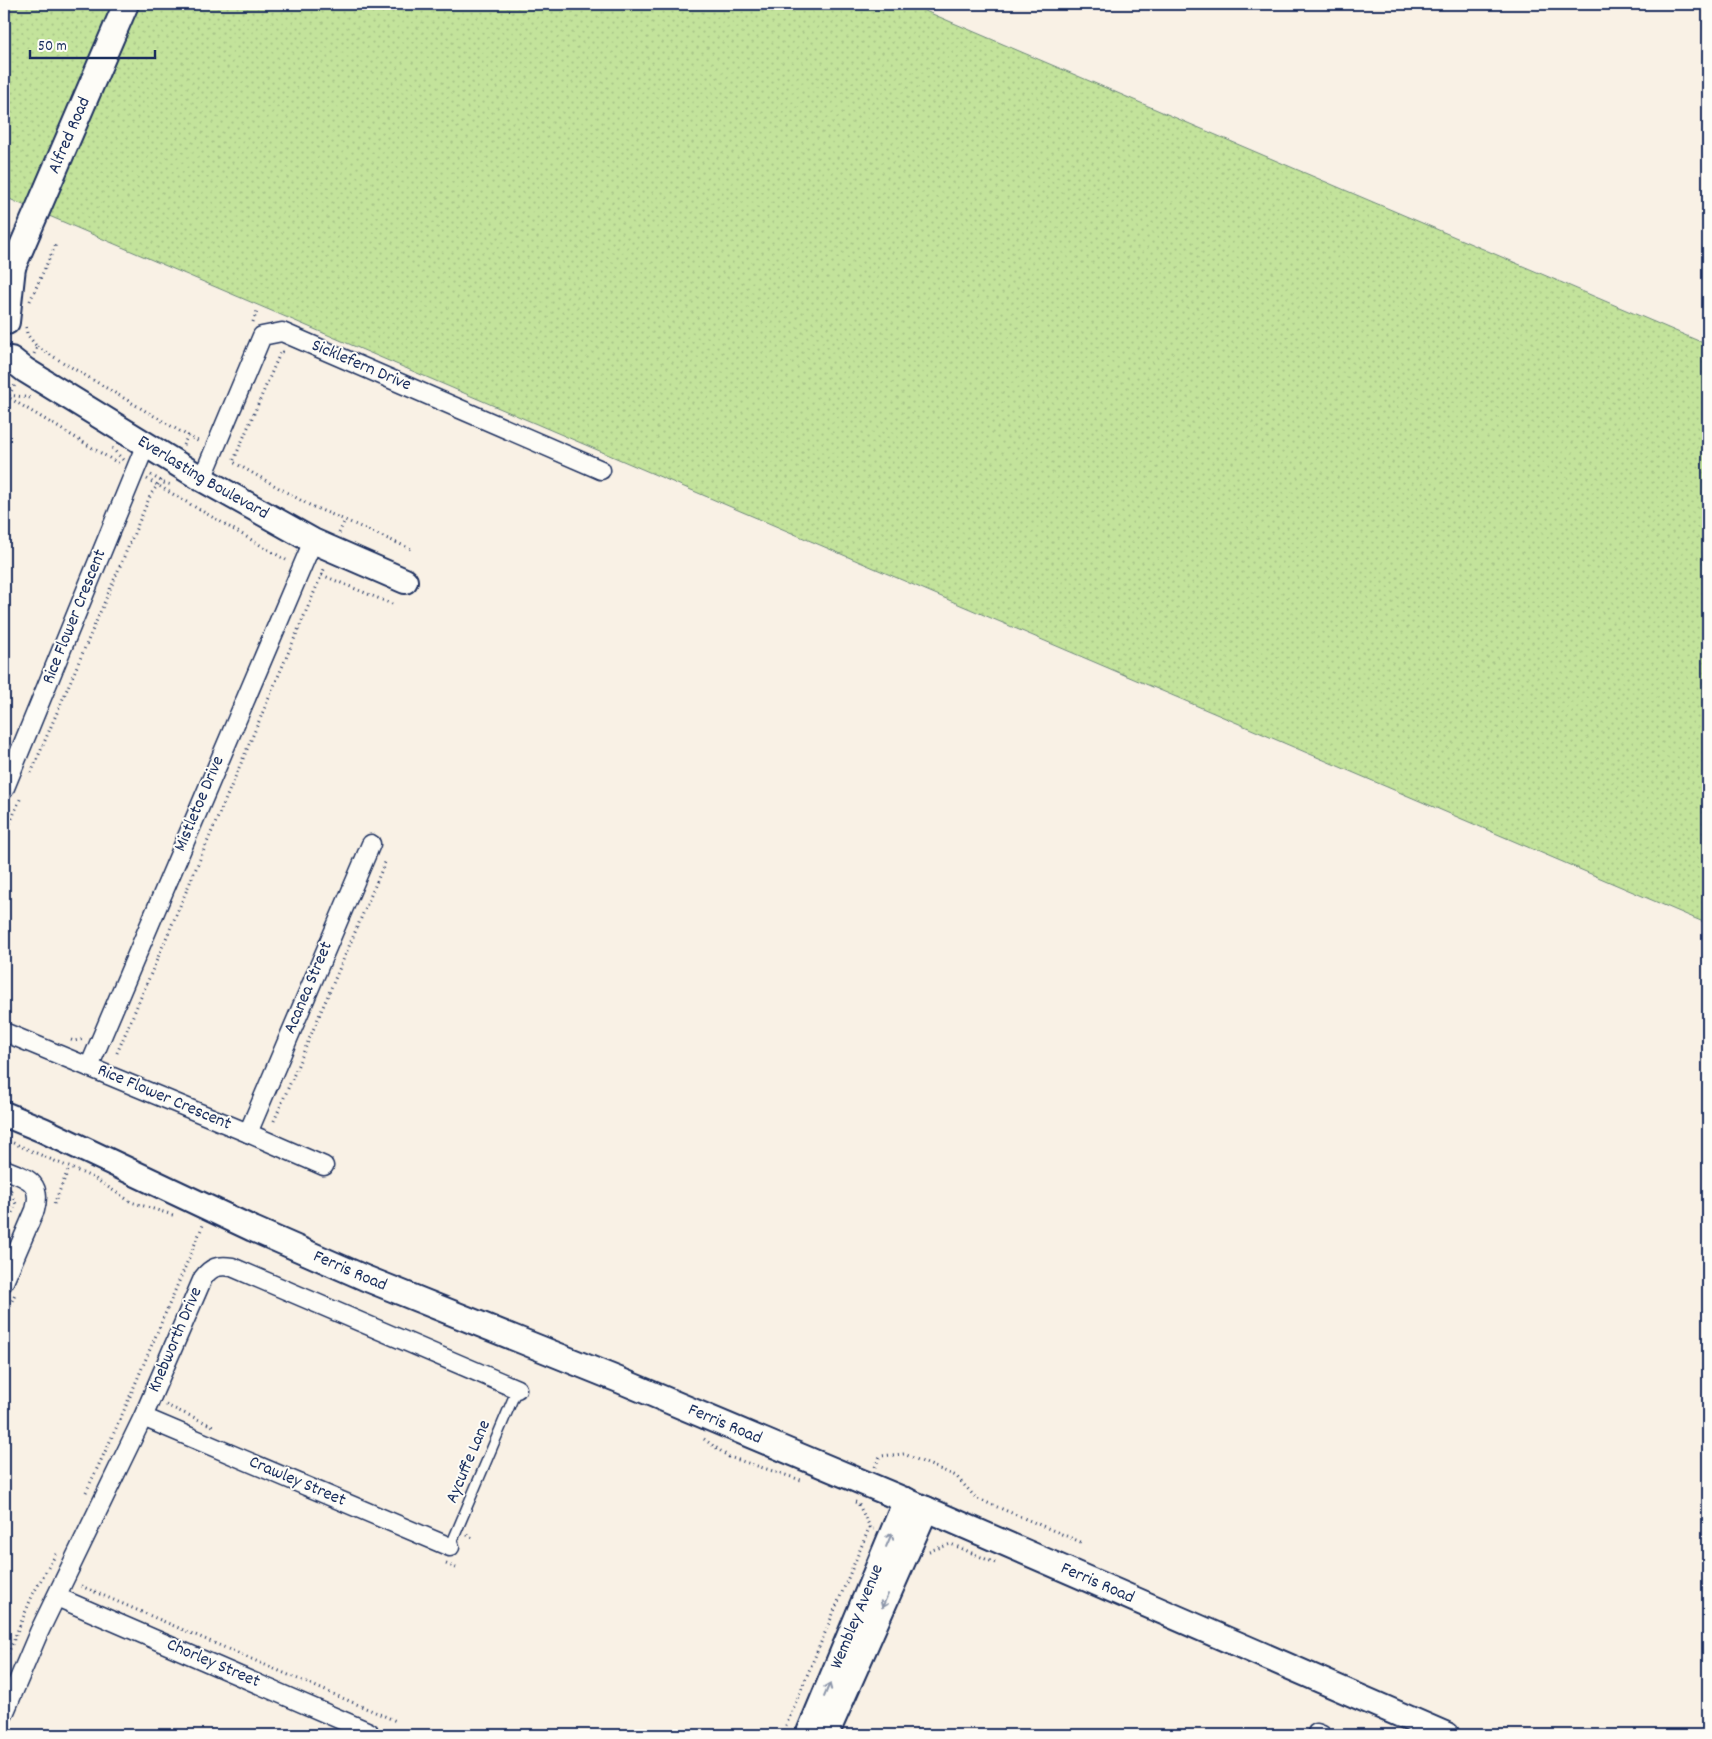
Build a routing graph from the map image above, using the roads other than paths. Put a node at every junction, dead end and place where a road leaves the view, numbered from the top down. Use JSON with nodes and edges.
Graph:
{"nodes":[{"id":1,"x":126,"y":4,"type":"edge"},
{"id":2,"x":8,"y":273,"type":"edge"},
{"id":3,"x":6,"y":321,"type":"edge"},
{"id":4,"x":8,"y":363,"type":"edge"},
{"id":5,"x":146,"y":444,"type":"junction"},
{"id":6,"x":601,"y":470,"type":"dead end"},
{"id":7,"x":202,"y":479,"type":"junction"},
{"id":8,"x":322,"y":546,"type":"junction"},
{"id":9,"x":405,"y":581,"type":"dead end"},
{"id":10,"x":4,"y":790,"type":"edge"},
{"id":11,"x":371,"y":844,"type":"dead end"},
{"id":12,"x":4,"y":1032,"type":"edge"},
{"id":13,"x":89,"y":1067,"type":"junction"},
{"id":14,"x":4,"y":1114,"type":"edge"},
{"id":15,"x":248,"y":1133,"type":"junction"},
{"id":16,"x":324,"y":1166,"type":"dead end"},
{"id":17,"x":4,"y":1169,"type":"edge"},
{"id":18,"x":4,"y":1282,"type":"edge"},
{"id":19,"x":518,"y":1389,"type":"joint"},
{"id":20,"x":143,"y":1417,"type":"junction"},
{"id":21,"x":916,"y":1504,"type":"junction"},
{"id":22,"x":891,"y":1535,"type":"junction"},
{"id":23,"x":450,"y":1548,"type":"joint"},
{"id":24,"x":57,"y":1596,"type":"junction"},
{"id":25,"x":4,"y":1714,"type":"edge"},
{"id":26,"x":368,"y":1734,"type":"edge"},
{"id":27,"x":808,"y":1735,"type":"edge"},
{"id":28,"x":826,"y":1735,"type":"edge"},
{"id":29,"x":1447,"y":1735,"type":"edge"}],
"edges":[{"from":1,"to":2,"type":"street","name":"Alfred Road"},
{"from":2,"to":3,"type":"street","name":"Alfred Road"},
{"from":3,"to":4,"type":"street"},
{"from":4,"to":5,"type":"street","name":"Everlasting Boulevard"},
{"from":5,"to":7,"type":"street","name":"Everlasting Boulevard"},
{"from":5,"to":10,"type":"street","name":"Rice Flower Crescent"},
{"from":6,"to":7,"type":"street","name":"Sicklefern Drive"},
{"from":7,"to":8,"type":"street","name":"Everlasting Boulevard"},
{"from":8,"to":9,"type":"street","name":"Everlasting Boulevard"},
{"from":8,"to":13,"type":"street","name":"Mistletoe Drive"},
{"from":11,"to":15,"type":"street","name":"Acanea Street"},
{"from":12,"to":13,"type":"street","name":"Rice Flower Crescent"},
{"from":13,"to":15,"type":"street","name":"Rice Flower Crescent"},
{"from":14,"to":21,"type":"street","name":"Ferris Road"},
{"from":15,"to":16,"type":"street","name":"Rice Flower Crescent"},
{"from":17,"to":18,"type":"street"},
{"from":19,"to":20,"type":"street","name":"Knebworth Drive"},
{"from":19,"to":23,"type":"lane","name":"Aycuffe Lane"},
{"from":20,"to":23,"type":"street","name":"Crawley Street"},
{"from":20,"to":24,"type":"street","name":"Knebworth Drive"},
{"from":21,"to":22,"type":"street","name":"Wembley Avenue"},
{"from":21,"to":29,"type":"street","name":"Ferris Road"},
{"from":27,"to":22,"type":"street","name":"Wembley Avenue","one_way":true},
{"from":22,"to":28,"type":"street","name":"Wembley Avenue","one_way":true},
{"from":24,"to":25,"type":"street","name":"Knebworth Drive"},
{"from":24,"to":26,"type":"street","name":"Chorley Street"}]}
